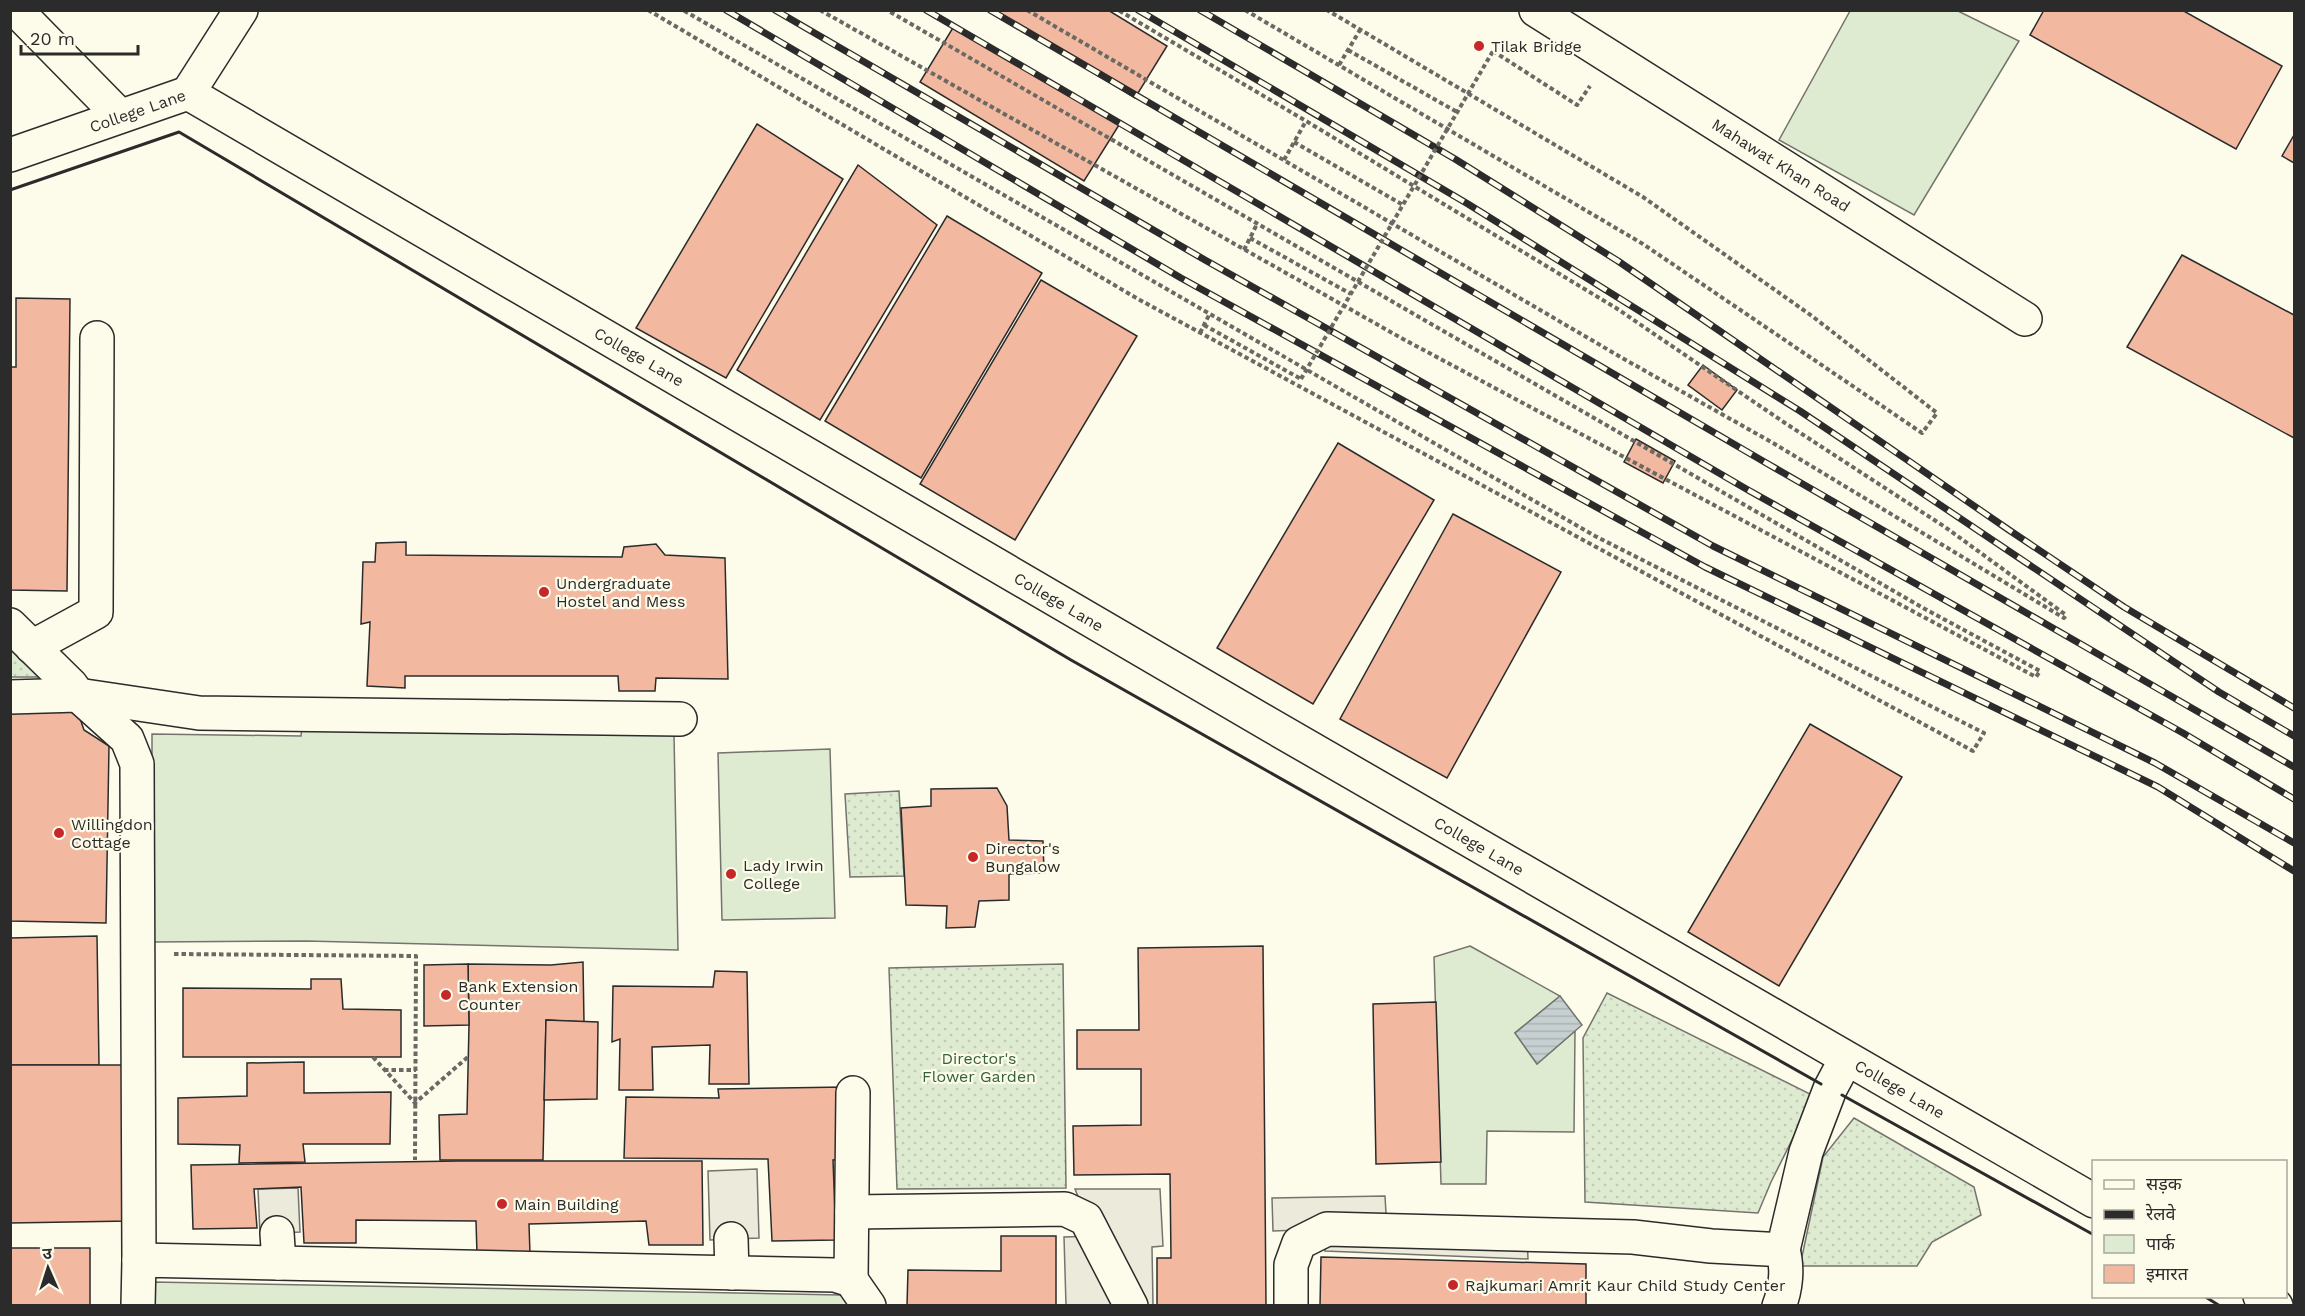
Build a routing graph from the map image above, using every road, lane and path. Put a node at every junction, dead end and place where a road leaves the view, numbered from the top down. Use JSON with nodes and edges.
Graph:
{"nodes":[{"id":1,"x":16,"y":10,"type":"edge"},
{"id":2,"x":242,"y":10,"type":"edge"},
{"id":3,"x":648,"y":10,"type":"edge"},
{"id":4,"x":683,"y":10,"type":"edge"},
{"id":5,"x":820,"y":10,"type":"edge"},
{"id":6,"x":887,"y":10,"type":"edge"},
{"id":7,"x":1027,"y":10,"type":"edge"},
{"id":8,"x":1118,"y":10,"type":"edge"},
{"id":9,"x":1245,"y":10,"type":"edge"},
{"id":10,"x":1327,"y":10,"type":"edge"},
{"id":11,"x":1536,"y":10,"type":"edge"},
{"id":12,"x":1360,"y":30,"type":"junction"},
{"id":13,"x":1348,"y":50,"type":"junction"},
{"id":14,"x":1339,"y":65,"type":"junction"},
{"id":15,"x":188,"y":93,"type":"junction"},
{"id":16,"x":1577,"y":105,"type":"dead end"},
{"id":17,"x":1456,"y":111,"type":"junction"},
{"id":18,"x":120,"y":116,"type":"junction"},
{"id":19,"x":1306,"y":121,"type":"junction"},
{"id":20,"x":1294,"y":141,"type":"junction"},
{"id":21,"x":10,"y":155,"type":"edge"},
{"id":22,"x":1284,"y":160,"type":"junction"},
{"id":23,"x":1403,"y":205,"type":"junction"},
{"id":24,"x":1257,"y":224,"type":"junction"},
{"id":25,"x":1250,"y":238,"type":"junction"},
{"id":26,"x":1244,"y":250,"type":"junction"},
{"id":27,"x":1351,"y":294,"type":"junction"},
{"id":28,"x":1209,"y":315,"type":"junction"},
{"id":29,"x":2025,"y":320,"type":"dead end"},
{"id":30,"x":1204,"y":325,"type":"junction"},
{"id":31,"x":1200,"y":333,"type":"junction"},
{"id":32,"x":97,"y":338,"type":"dead end"},
{"id":33,"x":21,"y":636,"type":"edge"},
{"id":34,"x":78,"y":695,"type":"junction"},
{"id":35,"x":10,"y":697,"type":"edge"},
{"id":36,"x":680,"y":720,"type":"dead end"},
{"id":37,"x":138,"y":954,"type":"junction"},
{"id":38,"x":469,"y":1056,"type":"dead end"},
{"id":39,"x":374,"y":1057,"type":"dead end"},
{"id":40,"x":1846,"y":1059,"type":"junction"},
{"id":41,"x":384,"y":1070,"type":"junction"},
{"id":42,"x":416,"y":1070,"type":"junction"},
{"id":43,"x":854,"y":1093,"type":"dead end"},
{"id":44,"x":415,"y":1103,"type":"junction"},
{"id":45,"x":415,"y":1160,"type":"dead end"},
{"id":46,"x":2092,"y":1200,"type":"edge"},
{"id":47,"x":852,"y":1212,"type":"junction"},
{"id":48,"x":731,"y":1239,"type":"dead end"},
{"id":49,"x":1784,"y":1250,"type":"junction"},
{"id":50,"x":139,"y":1260,"type":"junction"},
{"id":51,"x":732,"y":1273,"type":"junction"},
{"id":52,"x":860,"y":1293,"type":"edge"},
{"id":53,"x":138,"y":1305,"type":"edge"},
{"id":54,"x":1131,"y":1305,"type":"edge"},
{"id":55,"x":1291,"y":1305,"type":"edge"},
{"id":56,"x":1779,"y":1305,"type":"edge"}],
"edges":[{"from":1,"to":18,"type":"street"},
{"from":2,"to":15,"type":"street"},
{"from":3,"to":31,"type":"path"},
{"from":4,"to":28,"type":"path"},
{"from":5,"to":26,"type":"path"},
{"from":6,"to":24,"type":"path"},
{"from":7,"to":22,"type":"path"},
{"from":8,"to":19,"type":"path"},
{"from":9,"to":14,"type":"path"},
{"from":10,"to":12,"type":"path"},
{"from":11,"to":29,"type":"street","name":"Mahawat Khan Road"},
{"from":12,"to":13,"type":"path"},
{"from":12,"to":14,"type":"path"},
{"from":13,"to":14,"type":"path"},
{"from":13,"to":17,"type":"path"},
{"from":15,"to":18,"type":"street","name":"College Lane"},
{"from":15,"to":40,"type":"street","name":"College Lane"},
{"from":16,"to":17,"type":"path","bridge":true},
{"from":17,"to":23,"type":"path","bridge":true},
{"from":18,"to":21,"type":"street","name":"College Lane"},
{"from":19,"to":20,"type":"path"},
{"from":19,"to":22,"type":"path"},
{"from":20,"to":22,"type":"path"},
{"from":20,"to":23,"type":"path"},
{"from":23,"to":27,"type":"path","bridge":true},
{"from":24,"to":25,"type":"path"},
{"from":24,"to":26,"type":"path"},
{"from":25,"to":26,"type":"path"},
{"from":25,"to":27,"type":"path"},
{"from":27,"to":30,"type":"path","bridge":true},
{"from":28,"to":30,"type":"path"},
{"from":28,"to":31,"type":"path"},
{"from":30,"to":31,"type":"path"},
{"from":32,"to":33,"type":"street"},
{"from":33,"to":34,"type":"street"},
{"from":34,"to":35,"type":"street"},
{"from":34,"to":36,"type":"street"},
{"from":34,"to":37,"type":"street"},
{"from":37,"to":42,"type":"path"},
{"from":37,"to":50,"type":"street"},
{"from":38,"to":44,"type":"path"},
{"from":39,"to":41,"type":"path"},
{"from":40,"to":46,"type":"street","name":"College Lane"},
{"from":40,"to":49,"type":"street"},
{"from":41,"to":42,"type":"path"},
{"from":41,"to":44,"type":"path"},
{"from":42,"to":44,"type":"path"},
{"from":43,"to":47,"type":"street"},
{"from":44,"to":45,"type":"path"},
{"from":47,"to":52,"type":"street"},
{"from":47,"to":54,"type":"street"},
{"from":48,"to":51,"type":"street"},
{"from":49,"to":55,"type":"street"},
{"from":49,"to":56,"type":"street"},
{"from":50,"to":51,"type":"street"},
{"from":50,"to":53,"type":"street"},
{"from":51,"to":52,"type":"street"}]}
